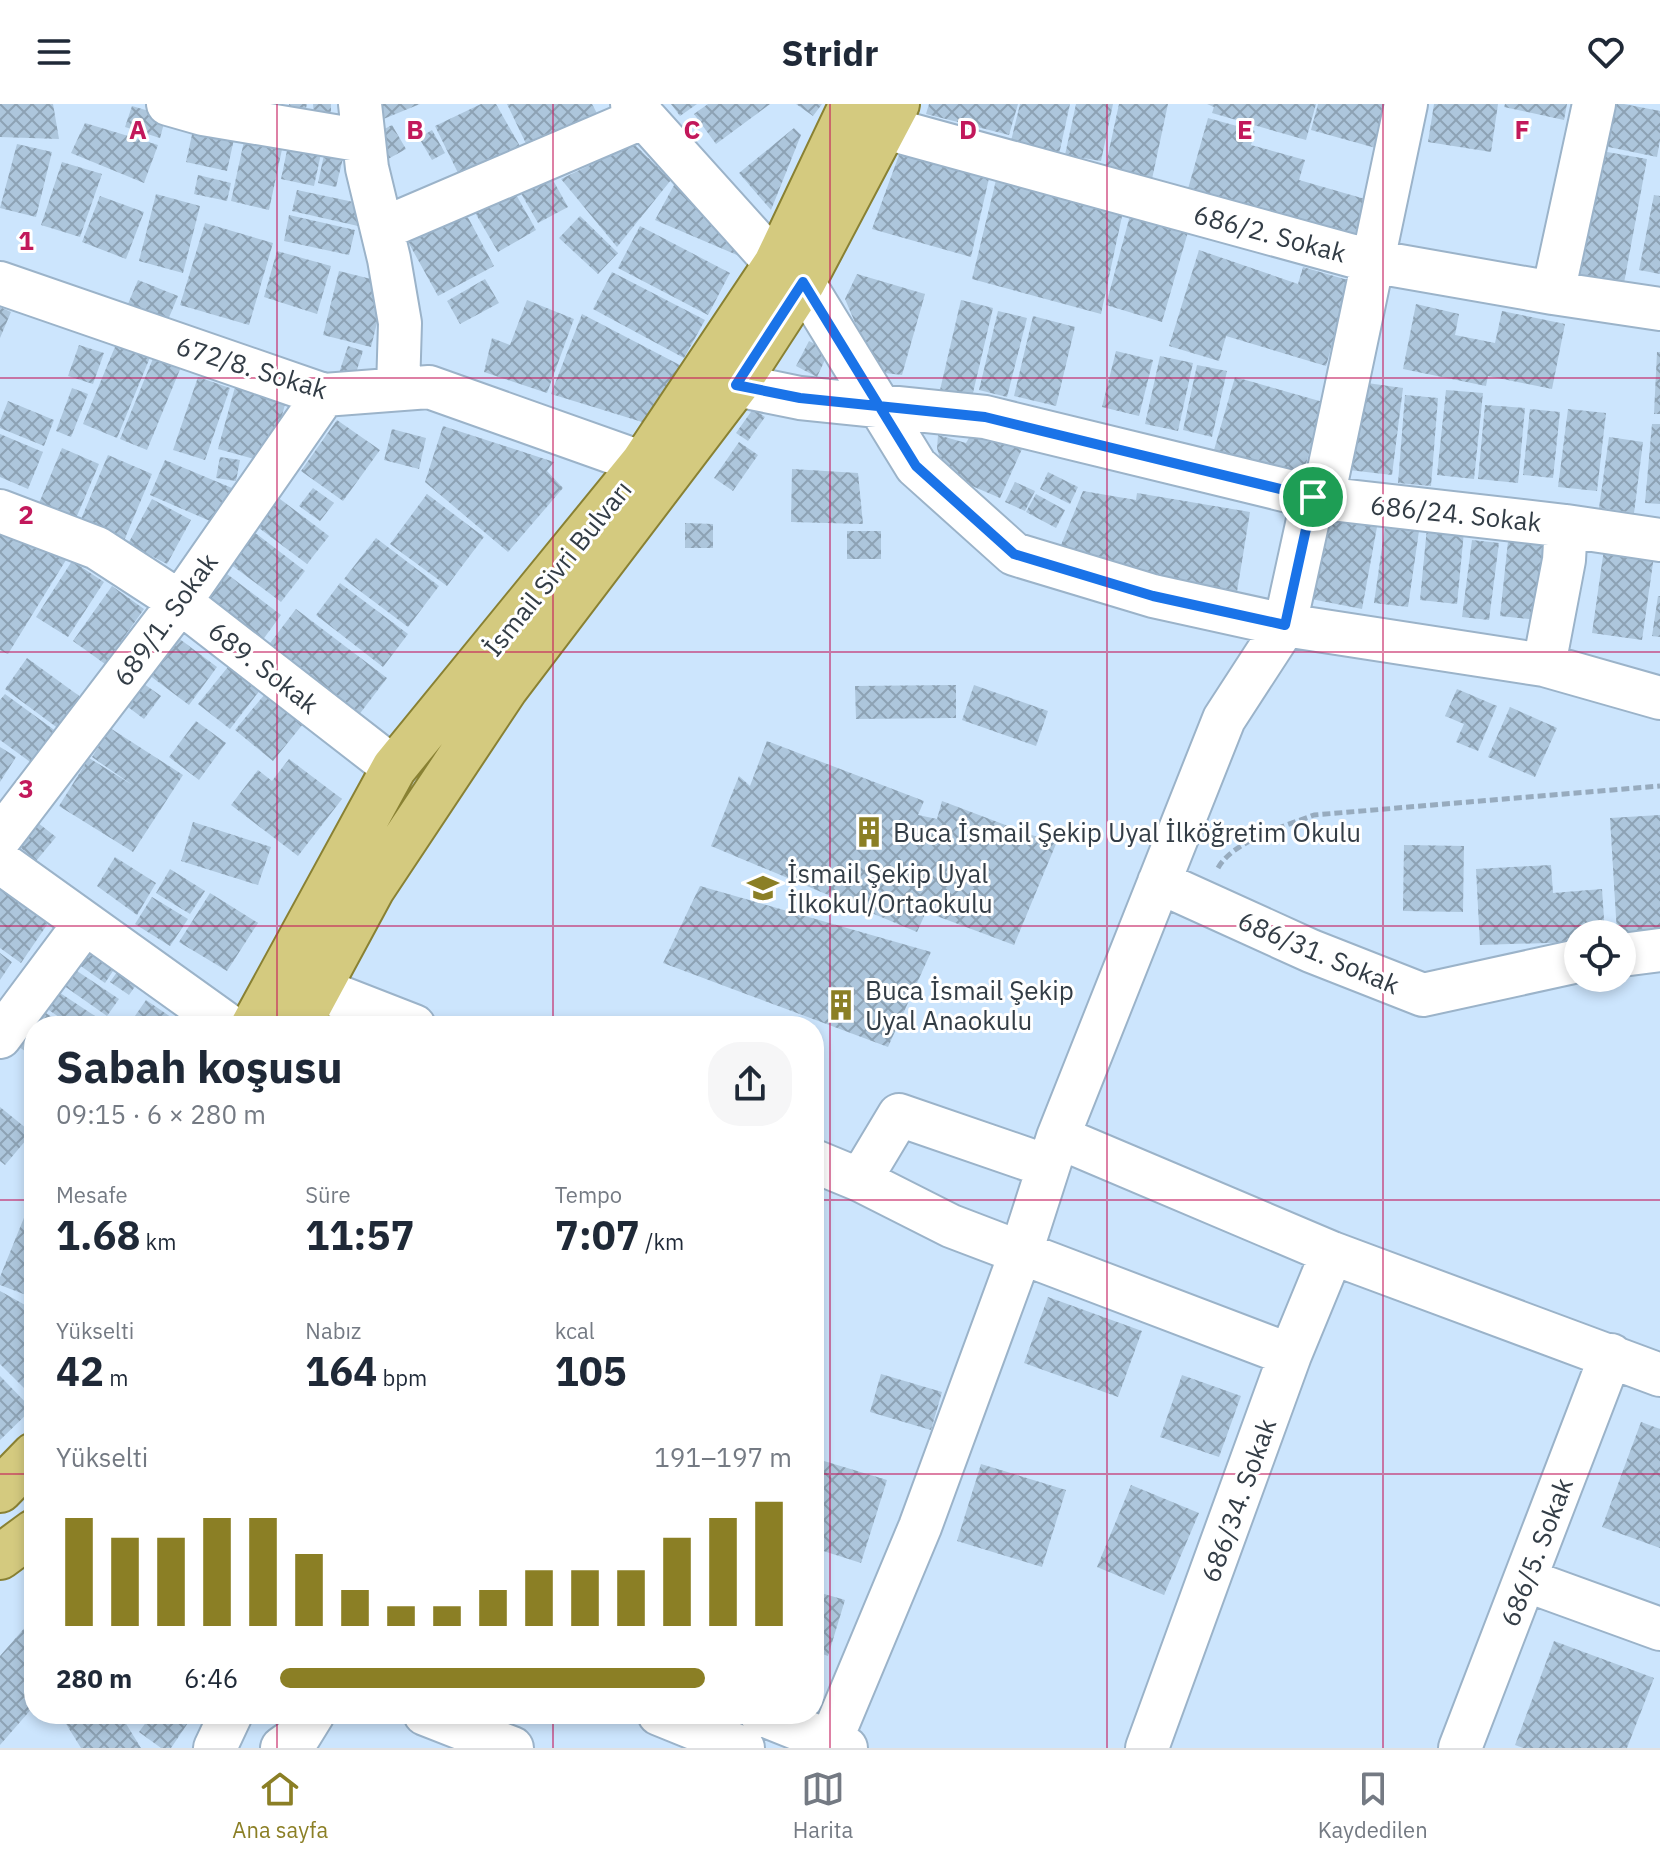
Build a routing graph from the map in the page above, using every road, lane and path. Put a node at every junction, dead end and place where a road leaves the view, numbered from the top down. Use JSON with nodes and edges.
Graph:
{"nodes":[{"id":1,"x":168,"y":104,"type":"edge"},
{"id":2,"x":1406,"y":104,"type":"edge"},
{"id":3,"x":1594,"y":104,"type":"edge"},
{"id":4,"x":638,"y":111,"type":"edge"},
{"id":5,"x":878,"y":112,"type":"edge"},
{"id":6,"x":362,"y":123,"type":"edge"},
{"id":7,"x":382,"y":229,"type":"junction"},
{"id":8,"x":1371,"y":261,"type":"junction"},
{"id":9,"x":789,"y":273,"type":"junction"},
{"id":10,"x":0,"y":283,"type":"edge"},
{"id":11,"x":1553,"y":293,"type":"junction"},
{"id":12,"x":1660,"y":309,"type":"edge"},
{"id":13,"x":736,"y":385,"type":"junction"},
{"id":14,"x":398,"y":389,"type":"junction"},
{"id":15,"x":324,"y":395,"type":"junction"},
{"id":16,"x":882,"y":407,"type":"junction"},
{"id":17,"x":643,"y":463,"type":"junction"},
{"id":18,"x":1318,"y":498,"type":"junction"},
{"id":19,"x":0,"y":511,"type":"edge"},
{"id":20,"x":1566,"y":526,"type":"junction"},
{"id":21,"x":1660,"y":540,"type":"edge"},
{"id":22,"x":180,"y":602,"type":"junction"},
{"id":23,"x":1285,"y":625,"type":"junction"},
{"id":24,"x":1544,"y":665,"type":"junction"},
{"id":25,"x":1660,"y":698,"type":"edge"},
{"id":26,"x":394,"y":768,"type":"junction"},
{"id":27,"x":1660,"y":786,"type":"edge"},
{"id":28,"x":0,"y":838,"type":"edge"},
{"id":29,"x":0,"y":862,"type":"edge"},
{"id":30,"x":1159,"y":882,"type":"junction"},
{"id":31,"x":1199,"y":900,"type":"junction"},
{"id":32,"x":85,"y":923,"type":"junction"},
{"id":33,"x":1660,"y":950,"type":"edge"},
{"id":34,"x":1636,"y":953,"type":"edge"},
{"id":35,"x":1564,"y":964,"type":"edge"},
{"id":36,"x":319,"y":989,"type":"junction"},
{"id":37,"x":215,"y":1016,"type":"edge"},
{"id":38,"x":258,"y":1016,"type":"edge"},
{"id":39,"x":304,"y":1016,"type":"edge"},
{"id":40,"x":388,"y":1016,"type":"edge"},
{"id":41,"x":0,"y":1037,"type":"edge"},
{"id":42,"x":1052,"y":1152,"type":"junction"},
{"id":43,"x":824,"y":1165,"type":"edge"},
{"id":44,"x":860,"y":1180,"type":"junction"},
{"id":45,"x":1021,"y":1252,"type":"junction"},
{"id":46,"x":1332,"y":1253,"type":"junction"},
{"id":47,"x":1290,"y":1355,"type":"junction"},
{"id":48,"x":1611,"y":1355,"type":"junction"},
{"id":49,"x":1660,"y":1375,"type":"edge"},
{"id":50,"x":24,"y":1465,"type":"edge"},
{"id":51,"x":0,"y":1490,"type":"edge"},
{"id":52,"x":24,"y":1539,"type":"edge"},
{"id":53,"x":0,"y":1557,"type":"edge"},
{"id":54,"x":1525,"y":1580,"type":"junction"},
{"id":55,"x":1660,"y":1629,"type":"edge"},
{"id":56,"x":226,"y":1724,"type":"edge"},
{"id":57,"x":307,"y":1724,"type":"edge"},
{"id":58,"x":451,"y":1724,"type":"edge"},
{"id":59,"x":684,"y":1724,"type":"edge"},
{"id":60,"x":787,"y":1724,"type":"edge"},
{"id":61,"x":839,"y":1744,"type":"edge"},
{"id":62,"x":215,"y":1748,"type":"edge"},
{"id":63,"x":282,"y":1748,"type":"edge"},
{"id":64,"x":512,"y":1748,"type":"edge"},
{"id":65,"x":743,"y":1748,"type":"edge"},
{"id":66,"x":1147,"y":1748,"type":"edge"},
{"id":67,"x":1460,"y":1748,"type":"edge"}],
"edges":[{"from":1,"to":6,"type":"street"},
{"from":2,"to":8,"type":"street"},
{"from":3,"to":11,"type":"street"},
{"from":4,"to":7,"type":"street"},
{"from":4,"to":9,"type":"street"},
{"from":5,"to":8,"type":"street","name":"686/2. Sokak"},
{"from":5,"to":9,"type":"main road","name":"İsmail Sivri Bulvarı"},
{"from":6,"to":7,"type":"street"},
{"from":7,"to":14,"type":"street"},
{"from":8,"to":11,"type":"street","name":"686/2. Sokak"},
{"from":8,"to":18,"type":"street"},
{"from":9,"to":13,"type":"main road","name":"İsmail Sivri Bulvarı"},
{"from":9,"to":16,"type":"street"},
{"from":9,"to":17,"type":"main road","name":"İsmail Sivri Bulvarı"},
{"from":10,"to":15,"type":"street","name":"672/8. Sokak"},
{"from":11,"to":12,"type":"street","name":"686/2. Sokak"},
{"from":13,"to":16,"type":"street","name":"686/24. Sokak"},
{"from":13,"to":36,"type":"main road","name":"İsmail Sivri Bulvarı"},
{"from":14,"to":15,"type":"street","name":"672/8. Sokak"},
{"from":14,"to":17,"type":"street","name":"672/8. Sokak"},
{"from":15,"to":22,"type":"street","name":"689/1. Sokak"},
{"from":16,"to":18,"type":"street","name":"686/24. Sokak"},
{"from":16,"to":23,"type":"street"},
{"from":17,"to":26,"type":"main road","name":"İsmail Sivri Bulvarı"},
{"from":18,"to":20,"type":"street","name":"686/24. Sokak"},
{"from":18,"to":23,"type":"street"},
{"from":19,"to":22,"type":"street","name":"689. Sokak"},
{"from":20,"to":21,"type":"street","name":"686/24. Sokak"},
{"from":20,"to":24,"type":"street"},
{"from":22,"to":26,"type":"street","name":"689. Sokak"},
{"from":22,"to":28,"type":"street","name":"689/1. Sokak"},
{"from":23,"to":24,"type":"street"},
{"from":23,"to":30,"type":"street"},
{"from":24,"to":25,"type":"street"},
{"from":26,"to":38,"type":"main road","name":"İsmail Sivri Bulvarı"},
{"from":27,"to":31,"type":"path"},
{"from":29,"to":32,"type":"street"},
{"from":30,"to":31,"type":"street","name":"686/31. Sokak"},
{"from":30,"to":42,"type":"street"},
{"from":31,"to":35,"type":"street","name":"686/31. Sokak"},
{"from":32,"to":37,"type":"street"},
{"from":32,"to":41,"type":"street"},
{"from":33,"to":34,"type":"street"},
{"from":36,"to":39,"type":"main road","name":"İsmail Sivri Bulvarı"},
{"from":36,"to":40,"type":"street"},
{"from":42,"to":44,"type":"street"},
{"from":42,"to":45,"type":"street"},
{"from":42,"to":46,"type":"street"},
{"from":43,"to":44,"type":"street"},
{"from":44,"to":45,"type":"street"},
{"from":45,"to":47,"type":"street"},
{"from":45,"to":61,"type":"street"},
{"from":46,"to":47,"type":"street","name":"686/34. Sokak"},
{"from":46,"to":48,"type":"street"},
{"from":47,"to":66,"type":"street","name":"686/34. Sokak"},
{"from":48,"to":49,"type":"street"},
{"from":48,"to":54,"type":"street","name":"686/5. Sokak"},
{"from":50,"to":51,"type":"main road"},
{"from":52,"to":53,"type":"main road"},
{"from":54,"to":55,"type":"street"},
{"from":54,"to":67,"type":"street","name":"686/5. Sokak"},
{"from":56,"to":62,"type":"street"},
{"from":57,"to":63,"type":"street"},
{"from":58,"to":64,"type":"street"},
{"from":59,"to":65,"type":"street"},
{"from":60,"to":61,"type":"street"}]}
